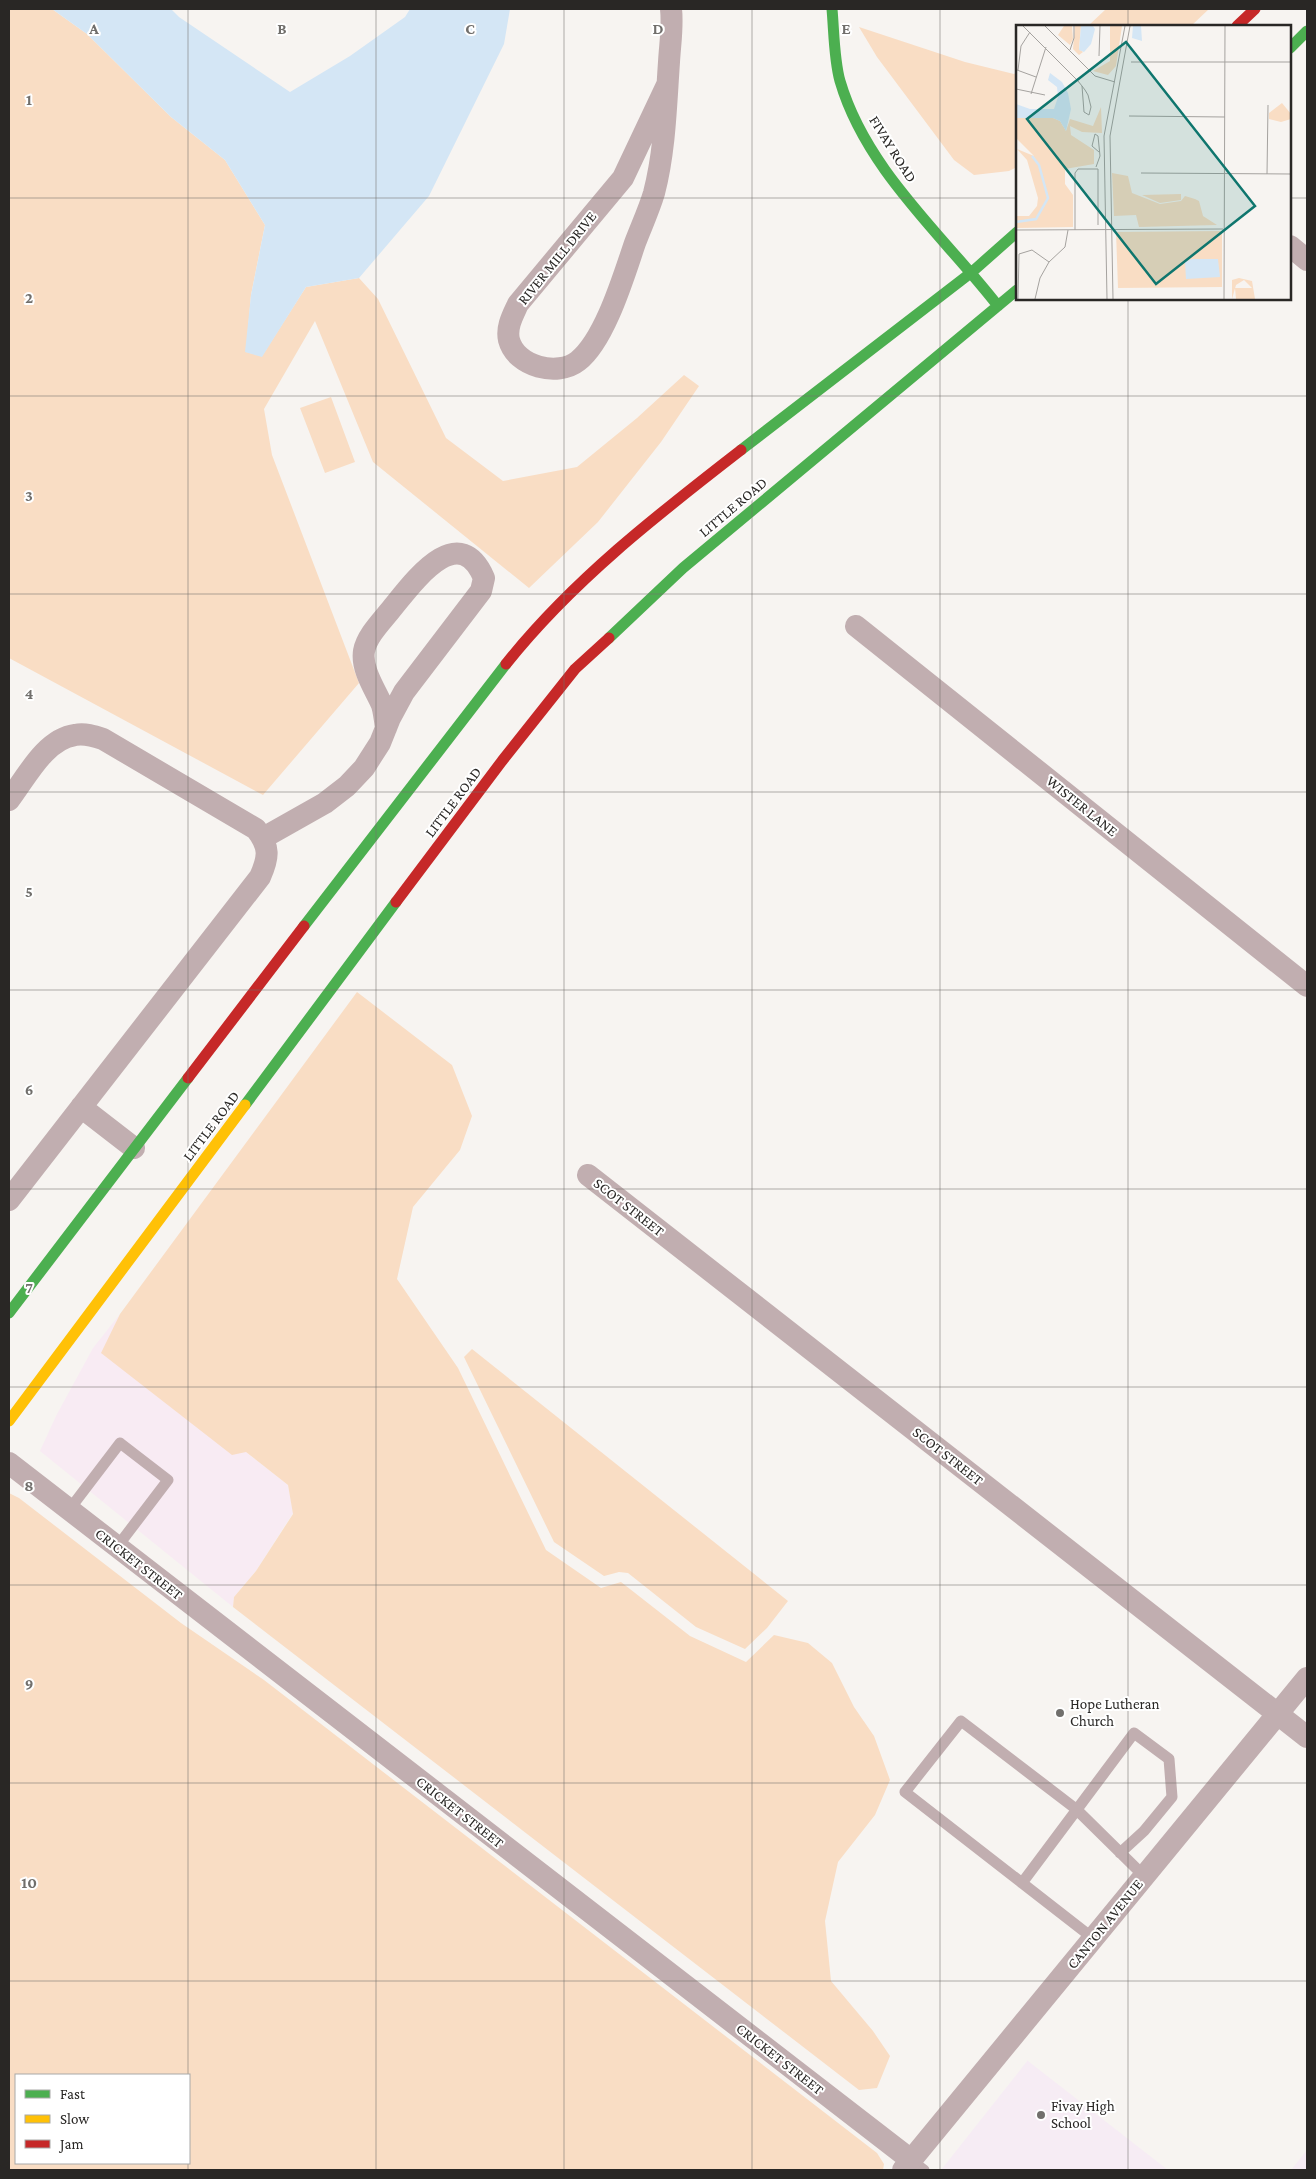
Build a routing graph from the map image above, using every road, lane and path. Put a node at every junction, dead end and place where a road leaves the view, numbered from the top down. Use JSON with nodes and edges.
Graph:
{"nodes":[{"id":1,"x":671,"y":9,"type":"edge"},
{"id":2,"x":832,"y":9,"type":"edge"},
{"id":3,"x":1255,"y":9,"type":"edge"},
{"id":4,"x":1239,"y":25,"type":"edge"},
{"id":5,"x":1307,"y":31,"type":"edge"},
{"id":6,"x":1291,"y":47,"type":"edge"},
{"id":7,"x":667,"y":85,"type":"junction"},
{"id":8,"x":1016,"y":233,"type":"edge"},
{"id":9,"x":1291,"y":247,"type":"edge"},
{"id":10,"x":1307,"y":260,"type":"edge"},
{"id":11,"x":972,"y":272,"type":"junction"},
{"id":12,"x":1016,"y":291,"type":"edge"},
{"id":13,"x":998,"y":306,"type":"junction"},
{"id":14,"x":856,"y":626,"type":"dead end"},
{"id":15,"x":386,"y":728,"type":"junction"},
{"id":16,"x":9,"y":800,"type":"edge"},
{"id":17,"x":263,"y":838,"type":"junction"},
{"id":18,"x":1307,"y":986,"type":"edge"},
{"id":19,"x":81,"y":1107,"type":"junction"},
{"id":20,"x":134,"y":1148,"type":"junction"},
{"id":21,"x":588,"y":1175,"type":"dead end"},
{"id":22,"x":9,"y":1200,"type":"edge"},
{"id":23,"x":9,"y":1313,"type":"edge"},
{"id":24,"x":9,"y":1421,"type":"edge"},
{"id":25,"x":9,"y":1463,"type":"edge"},
{"id":26,"x":69,"y":1510,"type":"junction"},
{"id":27,"x":117,"y":1547,"type":"junction"},
{"id":28,"x":1307,"y":1678,"type":"edge"},
{"id":29,"x":1279,"y":1715,"type":"junction"},
{"id":30,"x":1307,"y":1737,"type":"edge"},
{"id":31,"x":1076,"y":1809,"type":"junction"},
{"id":32,"x":1120,"y":1853,"type":"junction"},
{"id":33,"x":1144,"y":1876,"type":"junction"},
{"id":34,"x":1022,"y":1883,"type":"junction"},
{"id":35,"x":1094,"y":1938,"type":"junction"},
{"id":36,"x":913,"y":2167,"type":"edge"}],
"edges":[{"from":1,"to":7,"type":"street","name":"RIVER MILL DRIVE"},
{"from":2,"to":11,"type":"main road","name":"FIVAY ROAD"},
{"from":3,"to":4,"type":"main road"},
{"from":5,"to":6,"type":"main road"},
{"from":7,"to":7,"type":"street","name":"RIVER MILL DRIVE"},
{"from":8,"to":11,"type":"main road"},
{"from":9,"to":10,"type":"street"},
{"from":11,"to":13,"type":"main road","name":"FIVAY ROAD"},
{"from":11,"to":20,"type":"main road"},
{"from":12,"to":13,"type":"main road","name":"LITTLE ROAD"},
{"from":13,"to":24,"type":"main road","name":"LITTLE ROAD"},
{"from":14,"to":18,"type":"street","name":"WISTER LANE"},
{"from":15,"to":15,"type":"street"},
{"from":15,"to":17,"type":"street"},
{"from":16,"to":17,"type":"street"},
{"from":17,"to":19,"type":"street"},
{"from":19,"to":20,"type":"street"},
{"from":19,"to":22,"type":"street"},
{"from":20,"to":23,"type":"main road"},
{"from":21,"to":29,"type":"street","name":"SCOT STREET"},
{"from":25,"to":26,"type":"street","name":"CRICKET STREET"},
{"from":26,"to":27,"type":"street","name":"CRICKET STREET"},
{"from":26,"to":27,"type":"lane"},
{"from":27,"to":36,"type":"street","name":"CRICKET STREET"},
{"from":28,"to":29,"type":"street","name":"CANTON AVENUE"},
{"from":29,"to":30,"type":"street","name":"SCOT STREET"},
{"from":29,"to":33,"type":"street","name":"CANTON AVENUE"},
{"from":31,"to":32,"type":"lane"},
{"from":31,"to":32,"type":"lane"},
{"from":31,"to":34,"type":"lane"},
{"from":31,"to":34,"type":"lane"},
{"from":32,"to":33,"type":"lane"},
{"from":33,"to":35,"type":"street","name":"CANTON AVENUE"},
{"from":34,"to":35,"type":"lane"},
{"from":35,"to":36,"type":"street","name":"CANTON AVENUE"}]}
